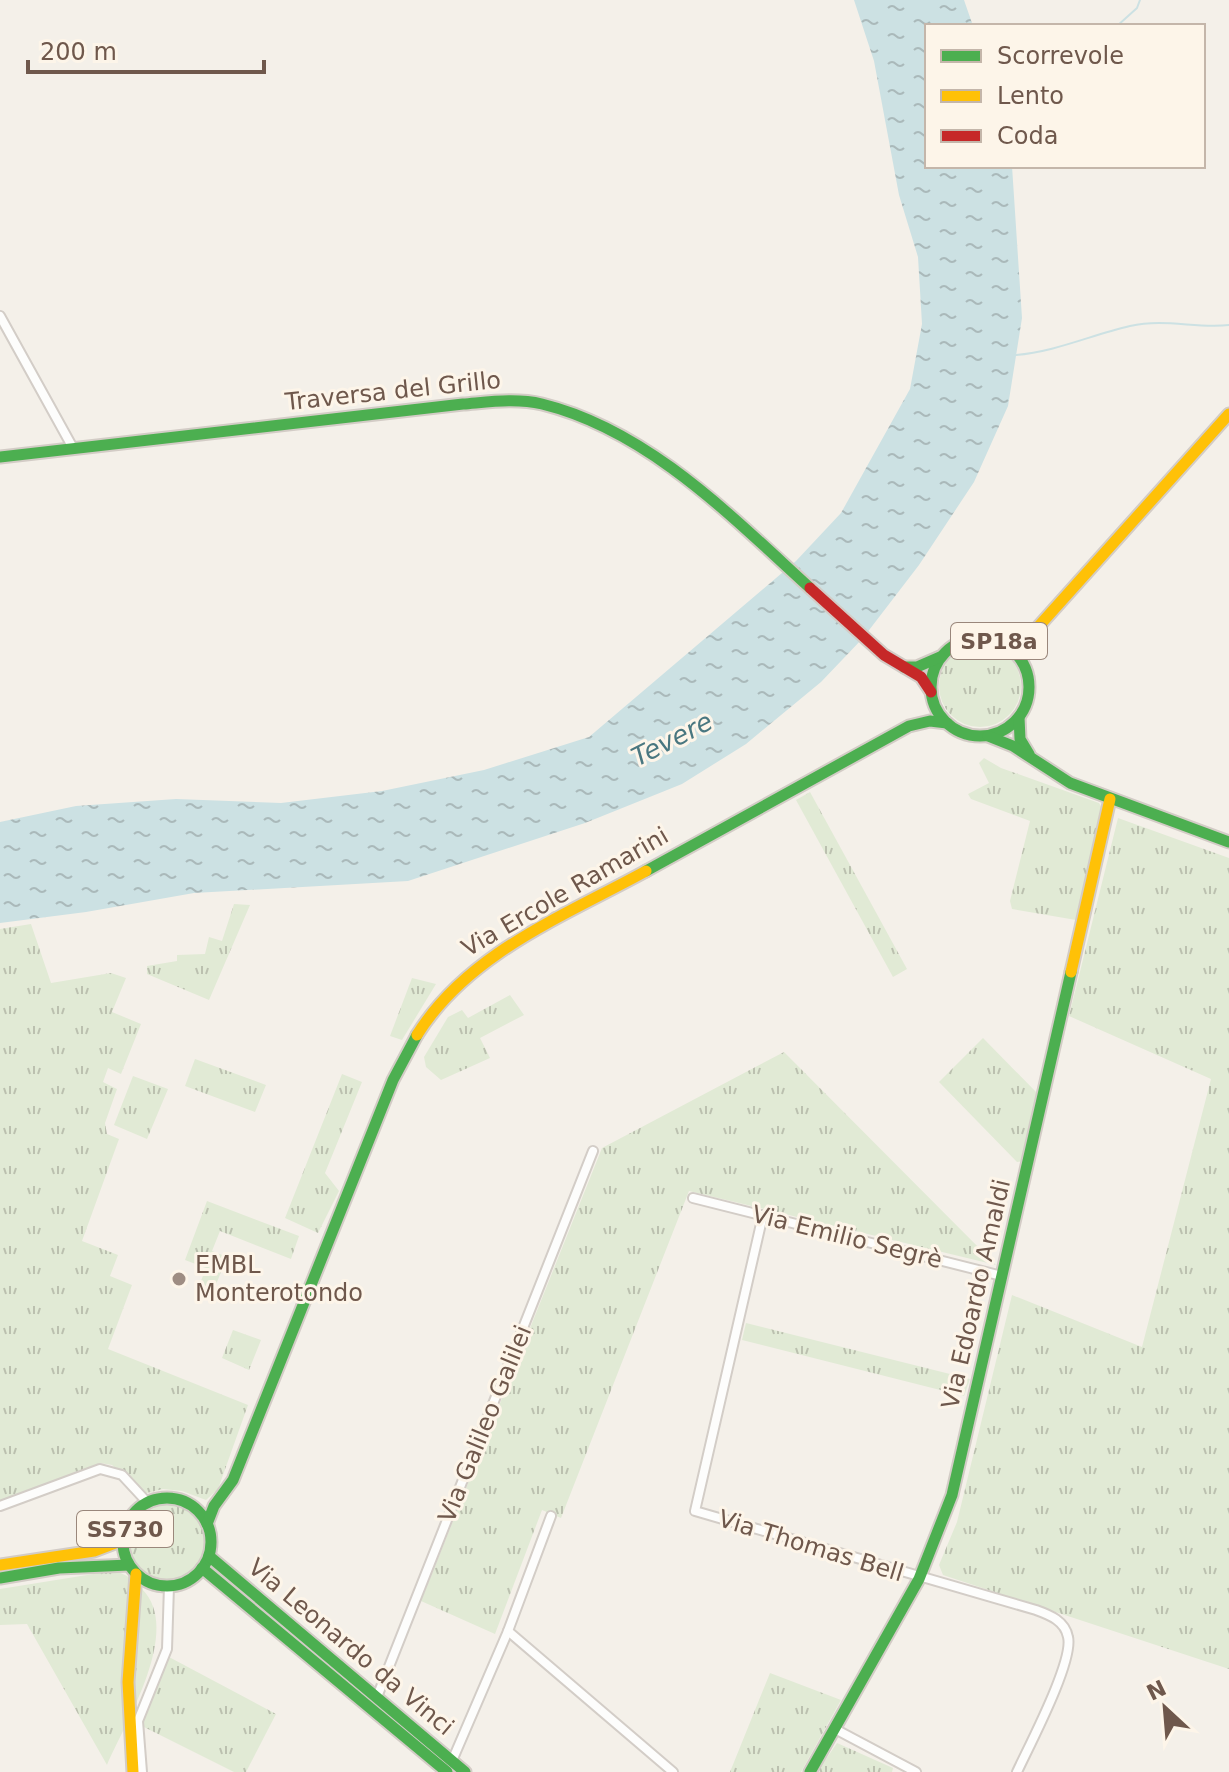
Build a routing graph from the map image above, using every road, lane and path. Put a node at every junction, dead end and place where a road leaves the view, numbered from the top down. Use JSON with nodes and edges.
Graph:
{"nodes":[{"id":1,"x":0,"y":316,"type":"edge"},
{"id":2,"x":1229,"y":414,"type":"edge"},
{"id":3,"x":73,"y":448,"type":"junction"},
{"id":4,"x":0,"y":457,"type":"edge"},
{"id":5,"x":1009,"y":646,"type":"junction"},
{"id":6,"x":940,"y":657,"type":"junction"},
{"id":7,"x":904,"y":667,"type":"junction"},
{"id":8,"x":931,"y":694,"type":"junction"},
{"id":9,"x":1019,"y":717,"type":"junction"},
{"id":10,"x":947,"y":723,"type":"junction"},
{"id":11,"x":909,"y":726,"type":"junction"},
{"id":12,"x":988,"y":736,"type":"junction"},
{"id":13,"x":1034,"y":760,"type":"junction"},
{"id":14,"x":1110,"y":799,"type":"junction"},
{"id":15,"x":1225,"y":839,"type":"edge"},
{"id":16,"x":593,"y":1151,"type":"dead end"},
{"id":17,"x":693,"y":1198,"type":"dead end"},
{"id":18,"x":763,"y":1215,"type":"junction"},
{"id":19,"x":1002,"y":1276,"type":"junction"},
{"id":20,"x":147,"y":1502,"type":"junction"},
{"id":21,"x":216,"y":1502,"type":"junction"},
{"id":22,"x":0,"y":1506,"type":"edge"},
{"id":23,"x":193,"y":1506,"type":"junction"},
{"id":24,"x":551,"y":1516,"type":"dead end"},
{"id":25,"x":207,"y":1524,"type":"junction"},
{"id":26,"x":123,"y":1540,"type":"junction"},
{"id":27,"x":209,"y":1556,"type":"junction"},
{"id":28,"x":0,"y":1565,"type":"edge"},
{"id":29,"x":202,"y":1568,"type":"junction"},
{"id":30,"x":132,"y":1569,"type":"junction"},
{"id":31,"x":0,"y":1578,"type":"edge"},
{"id":32,"x":919,"y":1579,"type":"junction"},
{"id":33,"x":156,"y":1585,"type":"junction"},
{"id":34,"x":169,"y":1586,"type":"junction"},
{"id":35,"x":135,"y":1611,"type":"junction"},
{"id":36,"x":508,"y":1631,"type":"junction"},
{"id":37,"x":377,"y":1697,"type":"junction"},
{"id":38,"x":835,"y":1729,"type":"junction"},
{"id":39,"x":450,"y":1767,"type":"edge"},
{"id":40,"x":133,"y":1772,"type":"edge"},
{"id":41,"x":142,"y":1772,"type":"edge"},
{"id":42,"x":465,"y":1772,"type":"edge"},
{"id":43,"x":673,"y":1772,"type":"edge"},
{"id":44,"x":810,"y":1772,"type":"edge"},
{"id":45,"x":916,"y":1772,"type":"edge"},
{"id":46,"x":1017,"y":1772,"type":"edge"}],
"edges":[{"from":1,"to":3,"type":"street"},
{"from":2,"to":5,"type":"main road"},
{"from":3,"to":4,"type":"main road","name":"Traversa del Grillo","number":"SP18a"},
{"from":3,"to":7,"type":"main road","name":"Traversa del Grillo","number":"SP18a"},
{"from":5,"to":6,"type":"main road","number":"SP18a"},
{"from":5,"to":9,"type":"main road","number":"SP18a"},
{"from":6,"to":7,"type":"main road"},
{"from":6,"to":8,"type":"main road","number":"SP18a"},
{"from":7,"to":8,"type":"main road","name":"Traversa del Grillo","number":"SP18a"},
{"from":8,"to":10,"type":"main road","name":"Traversa del Grillo","number":"SP18a"},
{"from":8,"to":11,"type":"main road","name":"Via Ercole Ramarini"},
{"from":9,"to":12,"type":"main road"},
{"from":9,"to":13,"type":"main road"},
{"from":10,"to":11,"type":"main road","name":"Via Ercole Ramarini"},
{"from":10,"to":12,"type":"main road"},
{"from":11,"to":21,"type":"main road","name":"Via Ercole Ramarini"},
{"from":12,"to":13,"type":"main road"},
{"from":13,"to":14,"type":"main road"},
{"from":14,"to":15,"type":"main road"},
{"from":14,"to":19,"type":"main road","name":"Via Edoardo Amaldi"},
{"from":16,"to":37,"type":"street","name":"Via Galileo Galilei"},
{"from":17,"to":18,"type":"street","name":"Via Emilio Segrè"},
{"from":18,"to":19,"type":"street","name":"Via Emilio Segrè"},
{"from":18,"to":32,"type":"street","name":"Via Thomas Bell"},
{"from":19,"to":32,"type":"main road","name":"Via Edoardo Amaldi"},
{"from":20,"to":22,"type":"street"},
{"from":20,"to":23,"type":"main road","number":"SS730"},
{"from":20,"to":26,"type":"main road","number":"SS730"},
{"from":21,"to":23,"type":"main road"},
{"from":21,"to":25,"type":"main road","name":"Via Ercole Ramarini"},
{"from":23,"to":25,"type":"main road","number":"SS730"},
{"from":24,"to":36,"type":"street"},
{"from":25,"to":27,"type":"main road","number":"SS730"},
{"from":26,"to":28,"type":"main road","number":"SS730"},
{"from":26,"to":30,"type":"main road","number":"SS730"},
{"from":27,"to":29,"type":"main road"},
{"from":27,"to":37,"type":"main road","name":"Via Leonardo da Vinci"},
{"from":29,"to":34,"type":"main road","number":"SS730"},
{"from":29,"to":39,"type":"main road","name":"Via Leonardo da Vinci"},
{"from":30,"to":31,"type":"main road","number":"SS730"},
{"from":30,"to":33,"type":"main road","number":"SS730"},
{"from":30,"to":35,"type":"main road"},
{"from":32,"to":38,"type":"main road","name":"Via Edoardo Amaldi"},
{"from":32,"to":46,"type":"street","name":"Via Thomas Bell"},
{"from":33,"to":34,"type":"main road","number":"SS730"},
{"from":33,"to":35,"type":"main road"},
{"from":34,"to":41,"type":"street"},
{"from":35,"to":40,"type":"main road"},
{"from":36,"to":39,"type":"street"},
{"from":36,"to":43,"type":"street"},
{"from":37,"to":39,"type":"main road","name":"Via Leonardo da Vinci"},
{"from":38,"to":44,"type":"main road","name":"Via Edoardo Amaldi"},
{"from":38,"to":45,"type":"street"},
{"from":39,"to":42,"type":"main road","name":"Via Leonardo da Vinci"}]}
